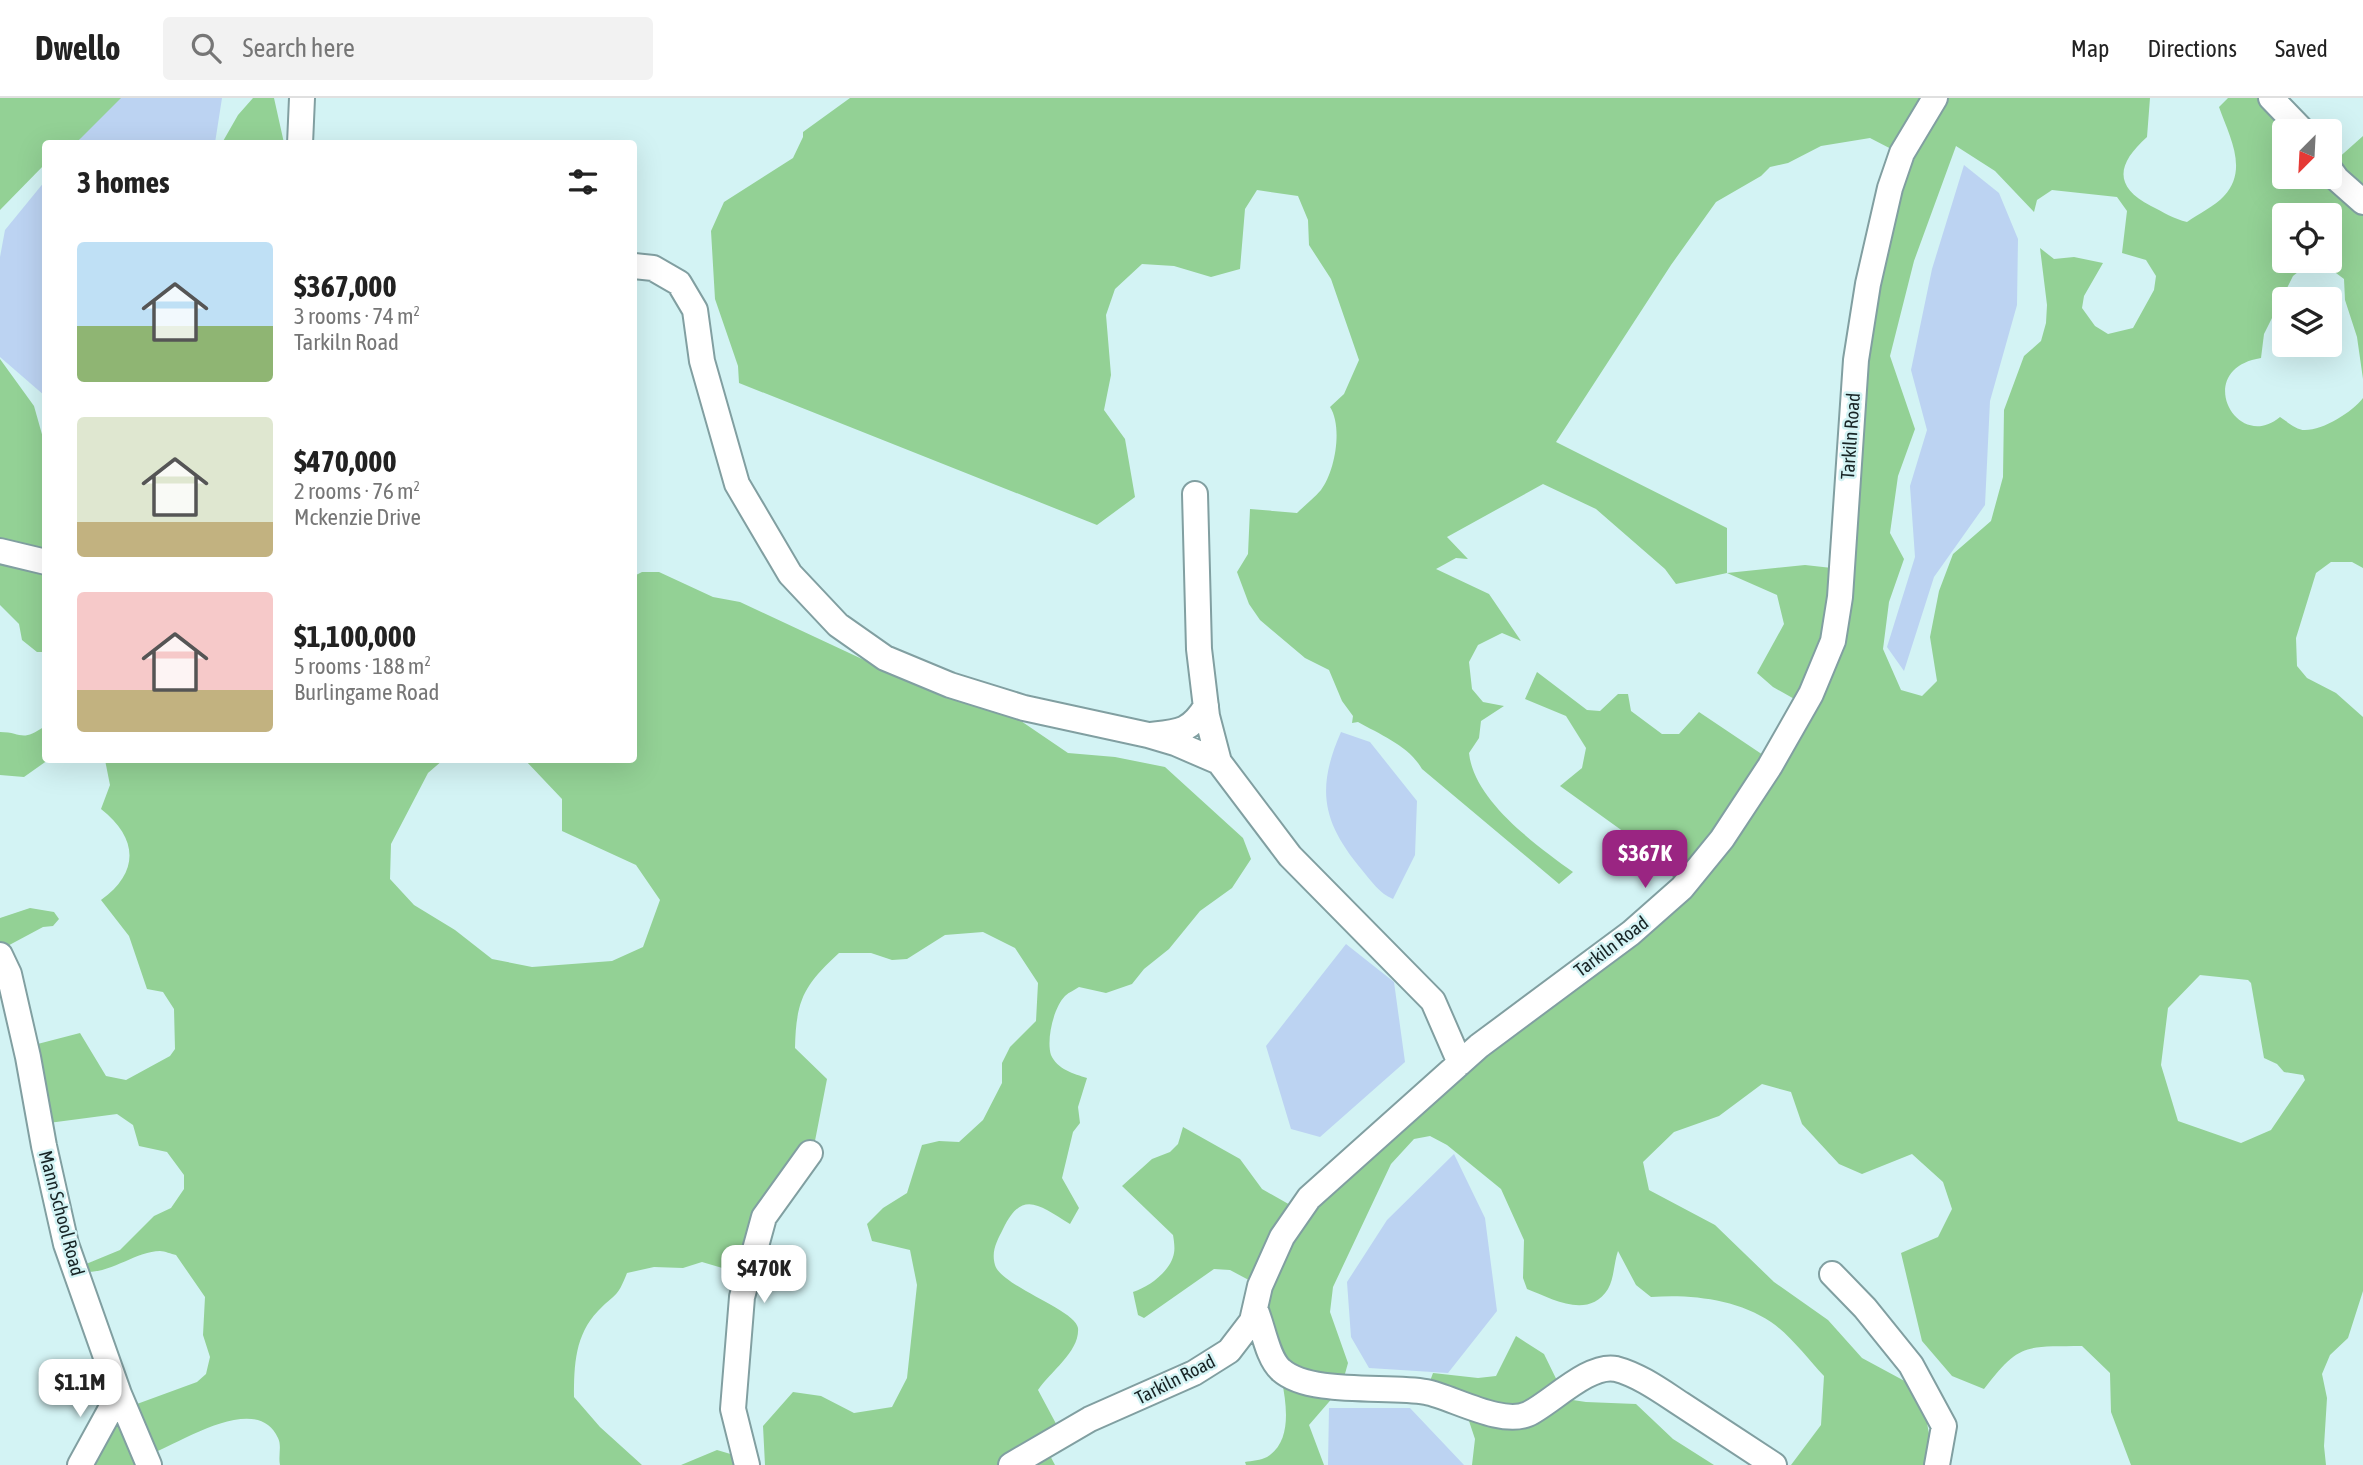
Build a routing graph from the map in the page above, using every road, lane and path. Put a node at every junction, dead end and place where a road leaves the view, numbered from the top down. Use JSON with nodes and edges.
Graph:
{"nodes":[{"id":1,"x":302,"y":98,"type":"edge"},
{"id":2,"x":1935,"y":98,"type":"edge"},
{"id":3,"x":2271,"y":98,"type":"edge"},
{"id":4,"x":2291,"y":119,"type":"edge"},
{"id":5,"x":300,"y":140,"type":"edge"},
{"id":6,"x":2342,"y":183,"type":"edge"},
{"id":7,"x":2363,"y":202,"type":"edge"},
{"id":8,"x":637,"y":267,"type":"edge"},
{"id":9,"x":1195,"y":494,"type":"dead end"},
{"id":10,"x":0,"y":551,"type":"edge"},
{"id":11,"x":42,"y":561,"type":"edge"},
{"id":12,"x":1206,"y":706,"type":"junction"},
{"id":13,"x":1148,"y":735,"type":"junction"},
{"id":14,"x":1219,"y":762,"type":"junction"},
{"id":15,"x":0,"y":955,"type":"edge"},
{"id":16,"x":1460,"y":1063,"type":"junction"},
{"id":17,"x":810,"y":1153,"type":"dead end"},
{"id":18,"x":1832,"y":1274,"type":"dead end"},
{"id":19,"x":1255,"y":1308,"type":"junction"},
{"id":20,"x":119,"y":1394,"type":"junction"},
{"id":21,"x":80,"y":1465,"type":"edge"},
{"id":22,"x":149,"y":1465,"type":"edge"},
{"id":23,"x":747,"y":1465,"type":"edge"},
{"id":24,"x":1011,"y":1465,"type":"edge"},
{"id":25,"x":1774,"y":1465,"type":"edge"},
{"id":26,"x":1937,"y":1465,"type":"edge"}],
"edges":[{"from":1,"to":5,"type":"street"},
{"from":2,"to":16,"type":"street","name":"Tarkiln Road"},
{"from":3,"to":4,"type":"street"},
{"from":6,"to":7,"type":"street"},
{"from":8,"to":13,"type":"street"},
{"from":9,"to":12,"type":"street"},
{"from":10,"to":11,"type":"street"},
{"from":12,"to":13,"type":"street"},
{"from":12,"to":14,"type":"street"},
{"from":13,"to":14,"type":"street"},
{"from":14,"to":16,"type":"street"},
{"from":15,"to":20,"type":"street","name":"Mann School Road"},
{"from":16,"to":19,"type":"street","name":"Tarkiln Road"},
{"from":17,"to":23,"type":"street"},
{"from":18,"to":26,"type":"street"},
{"from":19,"to":24,"type":"street","name":"Tarkiln Road"},
{"from":19,"to":25,"type":"street"},
{"from":20,"to":21,"type":"street"},
{"from":20,"to":22,"type":"street","name":"Mann School Road"}]}
